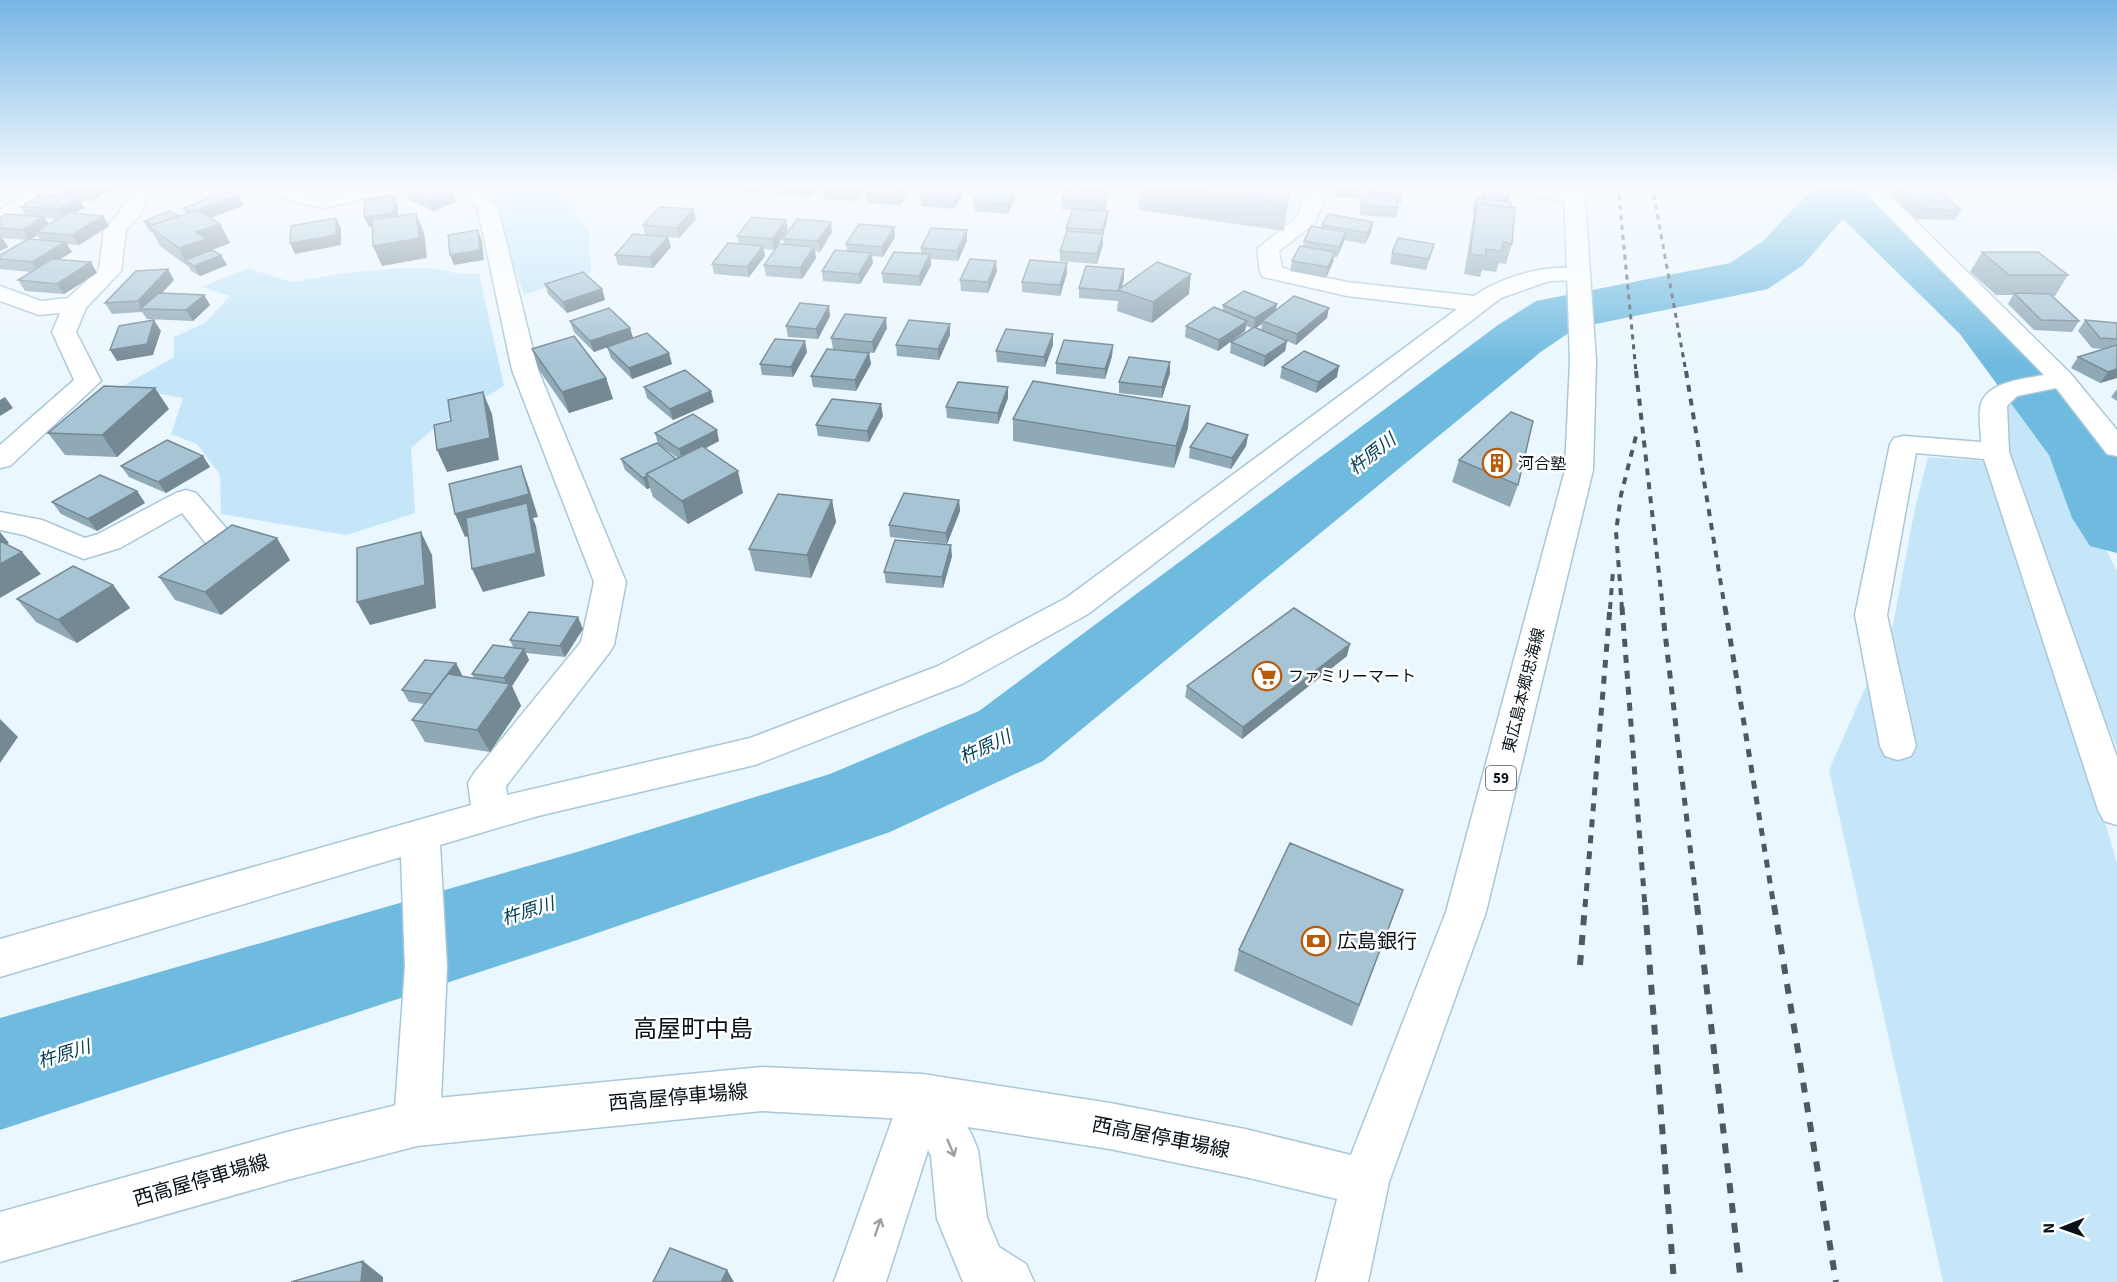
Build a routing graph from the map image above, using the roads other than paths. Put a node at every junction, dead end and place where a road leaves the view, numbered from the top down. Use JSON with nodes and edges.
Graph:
{"nodes":[{"id":1,"x":113,"y":245,"type":"edge"},
{"id":2,"x":496,"y":245,"type":"edge"},
{"id":3,"x":1274,"y":245,"type":"edge"},
{"id":4,"x":1577,"y":245,"type":"edge"},
{"id":5,"x":1926,"y":245,"type":"edge"},
{"id":6,"x":1578,"y":275,"type":"junction"},
{"id":7,"x":0,"y":293,"type":"edge"},
{"id":8,"x":1479,"y":304,"type":"junction"},
{"id":9,"x":75,"y":305,"type":"junction"},
{"id":10,"x":2057,"y":380,"type":"junction"},
{"id":11,"x":2117,"y":448,"type":"edge"},
{"id":12,"x":1995,"y":452,"type":"junction"},
{"id":13,"x":0,"y":460,"type":"edge"},
{"id":14,"x":0,"y":521,"type":"edge"},
{"id":15,"x":226,"y":548,"type":"edge"},
{"id":16,"x":1898,"y":746,"type":"dead end"},
{"id":17,"x":2117,"y":810,"type":"edge"},
{"id":18,"x":491,"y":815,"type":"junction"},
{"id":19,"x":421,"y":849,"type":"junction"},
{"id":20,"x":0,"y":958,"type":"edge"},
{"id":21,"x":922,"y":1097,"type":"junction"},
{"id":22,"x":417,"y":1123,"type":"junction"},
{"id":23,"x":1365,"y":1182,"type":"junction"},
{"id":24,"x":0,"y":1237,"type":"edge"},
{"id":25,"x":860,"y":1282,"type":"edge"},
{"id":26,"x":1008,"y":1282,"type":"edge"},
{"id":27,"x":1342,"y":1282,"type":"edge"}],
"edges":[{"from":1,"to":9,"type":"street"},
{"from":2,"to":18,"type":"street"},
{"from":3,"to":8,"type":"street"},
{"from":4,"to":6,"type":"street","name":"東広島本郷忠海線","number":"59"},
{"from":5,"to":10,"type":"street"},
{"from":6,"to":8,"type":"street"},
{"from":6,"to":23,"type":"street","name":"東広島本郷忠海線","number":"59"},
{"from":7,"to":9,"type":"street"},
{"from":8,"to":18,"type":"street"},
{"from":9,"to":13,"type":"street"},
{"from":10,"to":11,"type":"street"},
{"from":10,"to":12,"type":"street"},
{"from":12,"to":16,"type":"street"},
{"from":12,"to":17,"type":"street"},
{"from":14,"to":15,"type":"street"},
{"from":18,"to":19,"type":"street"},
{"from":19,"to":20,"type":"street"},
{"from":19,"to":22,"type":"street"},
{"from":21,"to":22,"type":"street","name":"西高屋停車場線"},
{"from":21,"to":23,"type":"street","name":"西高屋停車場線"},
{"from":25,"to":21,"type":"street","one_way":true},
{"from":21,"to":26,"type":"street","one_way":true},
{"from":22,"to":24,"type":"street","name":"西高屋停車場線"},
{"from":23,"to":27,"type":"street","name":"東広島本郷忠海線","number":"59"}]}
